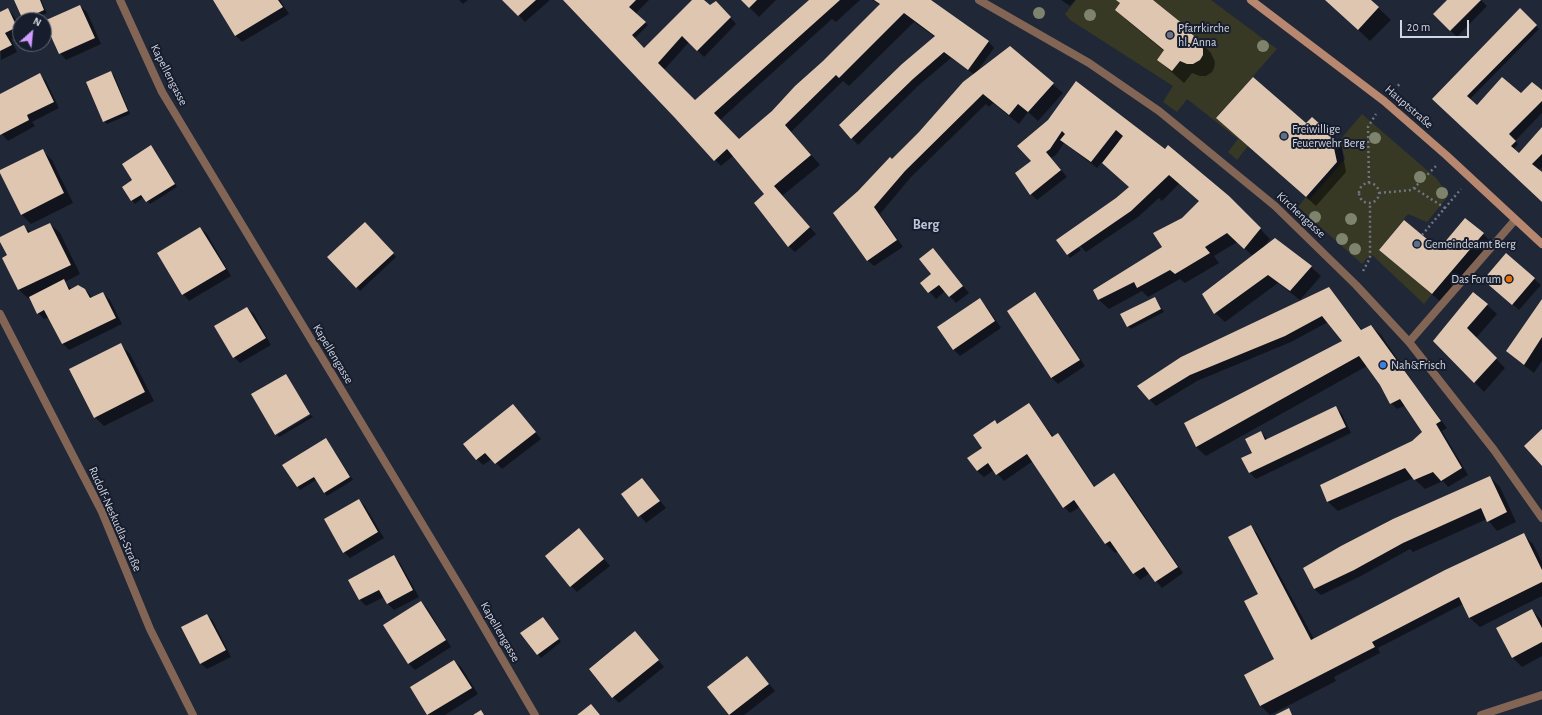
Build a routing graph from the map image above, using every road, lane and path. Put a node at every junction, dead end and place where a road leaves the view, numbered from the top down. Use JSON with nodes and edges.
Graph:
{"nodes":[{"id":1,"x":120,"y":0,"type":"edge"},
{"id":2,"x":979,"y":0,"type":"edge"},
{"id":3,"x":1251,"y":0,"type":"edge"},
{"id":4,"x":1400,"y":84,"type":"dead end"},
{"id":5,"x":1384,"y":101,"type":"junction"},
{"id":6,"x":1446,"y":155,"type":"junction"},
{"id":7,"x":1471,"y":178,"type":"junction"},
{"id":8,"x":1369,"y":183,"type":"junction"},
{"id":9,"x":1414,"y":188,"type":"junction"},
{"id":10,"x":1379,"y":193,"type":"junction"},
{"id":11,"x":1370,"y":203,"type":"junction"},
{"id":12,"x":1445,"y":208,"type":"junction"},
{"id":13,"x":1515,"y":220,"type":"junction"},
{"id":14,"x":1422,"y":235,"type":"dead end"},
{"id":15,"x":1542,"y":244,"type":"edge"},
{"id":16,"x":1356,"y":285,"type":"junction"},
{"id":17,"x":0,"y":314,"type":"edge"},
{"id":18,"x":1409,"y":342,"type":"junction"},
{"id":19,"x":1542,"y":518,"type":"edge"},
{"id":20,"x":1542,"y":696,"type":"edge"},
{"id":21,"x":193,"y":715,"type":"edge"},
{"id":22,"x":535,"y":715,"type":"edge"},
{"id":23,"x":1481,"y":715,"type":"edge"}],
"edges":[{"from":1,"to":22,"type":"street","name":"Kapellengasse"},
{"from":2,"to":16,"type":"street","name":"Kirchengasse"},
{"from":3,"to":5,"type":"main road","name":"Hauptstraße"},
{"from":4,"to":5,"type":"path"},
{"from":5,"to":6,"type":"main road","name":"Hauptstraße"},
{"from":5,"to":8,"type":"path"},
{"from":6,"to":7,"type":"main road","name":"Hauptstraße"},
{"from":6,"to":9,"type":"path"},
{"from":7,"to":12,"type":"path"},
{"from":7,"to":13,"type":"main road","name":"Hauptstraße"},
{"from":8,"to":10,"type":"path"},
{"from":8,"to":11,"type":"path"},
{"from":9,"to":10,"type":"path"},
{"from":9,"to":12,"type":"path"},
{"from":10,"to":11,"type":"path"},
{"from":11,"to":16,"type":"path"},
{"from":12,"to":14,"type":"path"},
{"from":13,"to":15,"type":"main road","name":"Hauptstraße"},
{"from":13,"to":18,"type":"street"},
{"from":16,"to":18,"type":"street","name":"Kirchengasse"},
{"from":17,"to":21,"type":"street","name":"Rudolf-Neskudla-Straße"},
{"from":18,"to":19,"type":"street","name":"Kirchengasse"},
{"from":20,"to":23,"type":"street"}]}
